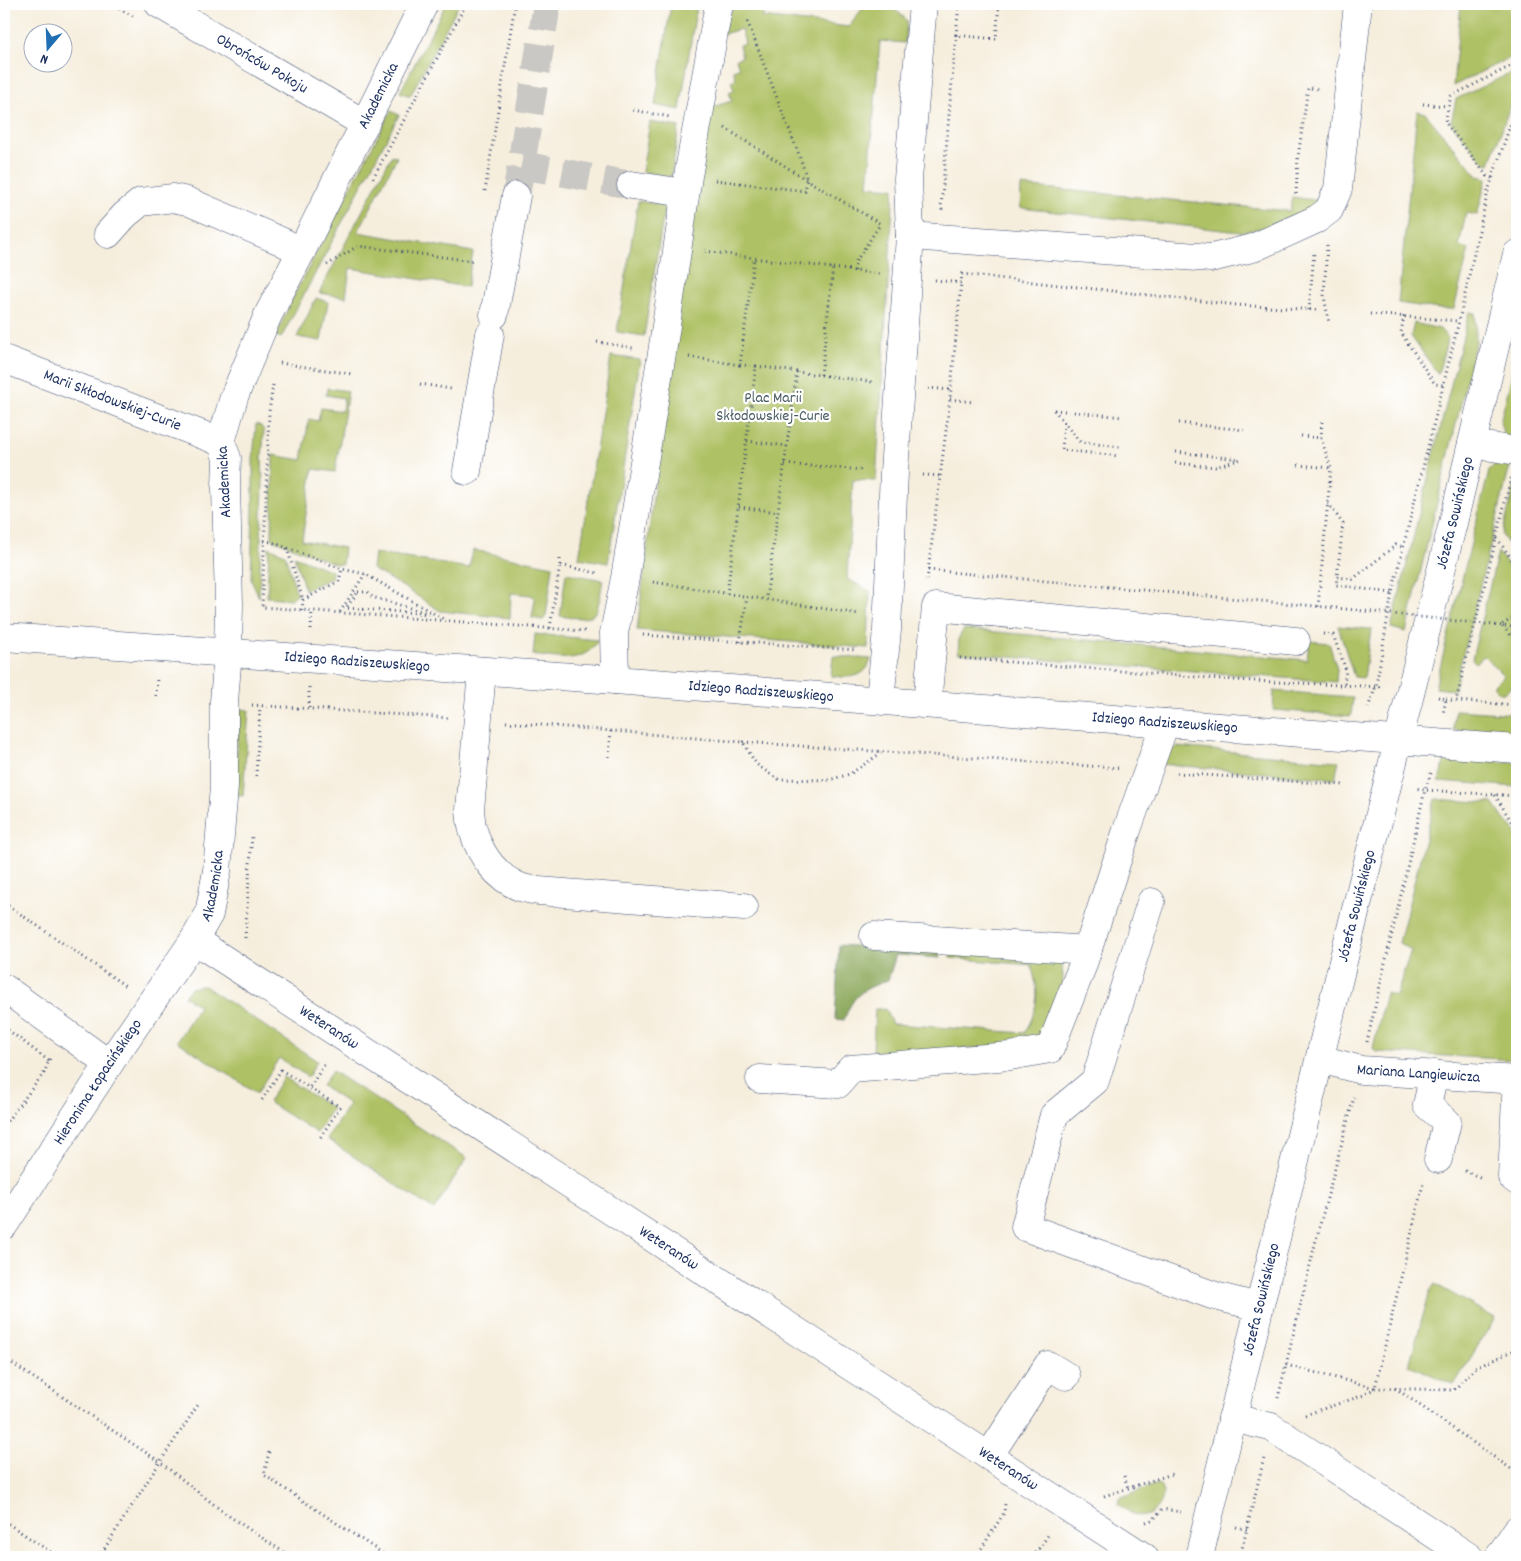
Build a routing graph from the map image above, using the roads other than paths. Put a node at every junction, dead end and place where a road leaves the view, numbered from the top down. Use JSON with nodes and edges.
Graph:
{"nodes":[{"id":1,"x":159,"y":4,"type":"edge"},
{"id":2,"x":424,"y":4,"type":"edge"},
{"id":3,"x":923,"y":4,"type":"edge"},
{"id":4,"x":1358,"y":4,"type":"edge"},
{"id":5,"x":732,"y":8,"type":"edge"},
{"id":6,"x":365,"y":124,"type":"junction"},
{"id":7,"x":631,"y":185,"type":"tunnel mouth"},
{"id":8,"x":686,"y":185,"type":"junction"},
{"id":9,"x":516,"y":196,"type":"tunnel mouth"},
{"id":10,"x":108,"y":234,"type":"dead end"},
{"id":11,"x":910,"y":236,"type":"junction"},
{"id":12,"x":301,"y":252,"type":"junction"},
{"id":13,"x":1517,"y":254,"type":"edge"},
{"id":14,"x":4,"y":359,"type":"edge"},
{"id":15,"x":221,"y":442,"type":"junction"},
{"id":16,"x":1472,"y":444,"type":"junction"},
{"id":17,"x":1517,"y":451,"type":"edge"},
{"id":18,"x":467,"y":471,"type":"dead end"},
{"id":19,"x":4,"y":637,"type":"edge"},
{"id":20,"x":1296,"y":641,"type":"road end"},
{"id":21,"x":228,"y":652,"type":"junction"},
{"id":22,"x":482,"y":671,"type":"junction"},
{"id":23,"x":615,"y":680,"type":"junction"},
{"id":24,"x":880,"y":700,"type":"junction"},
{"id":25,"x":927,"y":704,"type":"junction"},
{"id":26,"x":1165,"y":724,"type":"junction"},
{"id":27,"x":1399,"y":740,"type":"junction"},
{"id":28,"x":1517,"y":749,"type":"edge"},
{"id":29,"x":1151,"y":902,"type":"dead end"},
{"id":30,"x":744,"y":907,"type":"dead end"},
{"id":31,"x":874,"y":936,"type":"dead end"},
{"id":32,"x":194,"y":940,"type":"junction"},
{"id":33,"x":1088,"y":950,"type":"junction"},
{"id":34,"x":4,"y":988,"type":"edge"},
{"id":35,"x":1320,"y":1059,"type":"junction"},
{"id":36,"x":109,"y":1064,"type":"junction"},
{"id":37,"x":1434,"y":1074,"type":"junction"},
{"id":38,"x":760,"y":1079,"type":"dead end"},
{"id":39,"x":1517,"y":1080,"type":"edge"},
{"id":40,"x":1438,"y":1159,"type":"road end"},
{"id":41,"x":1517,"y":1181,"type":"edge"},
{"id":42,"x":4,"y":1225,"type":"edge"},
{"id":43,"x":1259,"y":1307,"type":"junction"},
{"id":44,"x":1066,"y":1376,"type":"dead end"},
{"id":45,"x":1232,"y":1418,"type":"junction"},
{"id":46,"x":989,"y":1456,"type":"junction"},
{"id":47,"x":1517,"y":1530,"type":"edge"},
{"id":48,"x":1144,"y":1557,"type":"edge"},
{"id":49,"x":1198,"y":1557,"type":"edge"},
{"id":50,"x":1469,"y":1557,"type":"edge"},
{"id":51,"x":1499,"y":1557,"type":"edge"}],
"edges":[{"from":1,"to":6,"type":"street","name":"Obrońców Pokoju"},
{"from":2,"to":6,"type":"street","name":"Akademicka"},
{"from":3,"to":11,"type":"street"},
{"from":4,"to":11,"type":"street"},
{"from":5,"to":8,"type":"street"},
{"from":6,"to":12,"type":"street","name":"Akademicka"},
{"from":7,"to":8,"type":"street"},
{"from":8,"to":23,"type":"street"},
{"from":9,"to":18,"type":"street"},
{"from":10,"to":12,"type":"street"},
{"from":11,"to":24,"type":"street"},
{"from":12,"to":15,"type":"street","name":"Akademicka"},
{"from":13,"to":16,"type":"street","name":"Józefa Sowińskiego"},
{"from":14,"to":15,"type":"street","name":"Marii Skłodowskiej-Curie"},
{"from":15,"to":21,"type":"street","name":"Akademicka"},
{"from":16,"to":17,"type":"street"},
{"from":16,"to":27,"type":"street","name":"Józefa Sowińskiego"},
{"from":19,"to":21,"type":"street","name":"Idziego Radziszewskiego"},
{"from":20,"to":25,"type":"street"},
{"from":21,"to":22,"type":"street","name":"Idziego Radziszewskiego"},
{"from":21,"to":32,"type":"street","name":"Akademicka"},
{"from":22,"to":23,"type":"street","name":"Idziego Radziszewskiego"},
{"from":22,"to":30,"type":"street"},
{"from":23,"to":24,"type":"street","name":"Idziego Radziszewskiego"},
{"from":24,"to":25,"type":"street","name":"Idziego Radziszewskiego"},
{"from":25,"to":26,"type":"street","name":"Idziego Radziszewskiego"},
{"from":26,"to":27,"type":"street","name":"Idziego Radziszewskiego"},
{"from":26,"to":33,"type":"street"},
{"from":27,"to":28,"type":"street","name":"Idziego Radziszewskiego"},
{"from":27,"to":35,"type":"street","name":"Józefa Sowińskiego"},
{"from":29,"to":43,"type":"street"},
{"from":31,"to":33,"type":"street"},
{"from":32,"to":36,"type":"street","name":"Hieronima Łopacińskiego"},
{"from":32,"to":46,"type":"street","name":"Weteranów"},
{"from":33,"to":38,"type":"street"},
{"from":34,"to":36,"type":"street"},
{"from":35,"to":37,"type":"street","name":"Mariana Langiewicza"},
{"from":35,"to":43,"type":"street","name":"Józefa Sowińskiego"},
{"from":36,"to":42,"type":"street","name":"Hieronima Łopacińskiego"},
{"from":37,"to":39,"type":"street","name":"Mariana Langiewicza"},
{"from":37,"to":40,"type":"street"},
{"from":39,"to":41,"type":"street"},
{"from":43,"to":45,"type":"street","name":"Józefa Sowińskiego"},
{"from":44,"to":46,"type":"street"},
{"from":45,"to":49,"type":"street","name":"Józefa Sowińskiego"},
{"from":45,"to":50,"type":"street"},
{"from":46,"to":48,"type":"street","name":"Weteranów"},
{"from":47,"to":51,"type":"street"}]}
